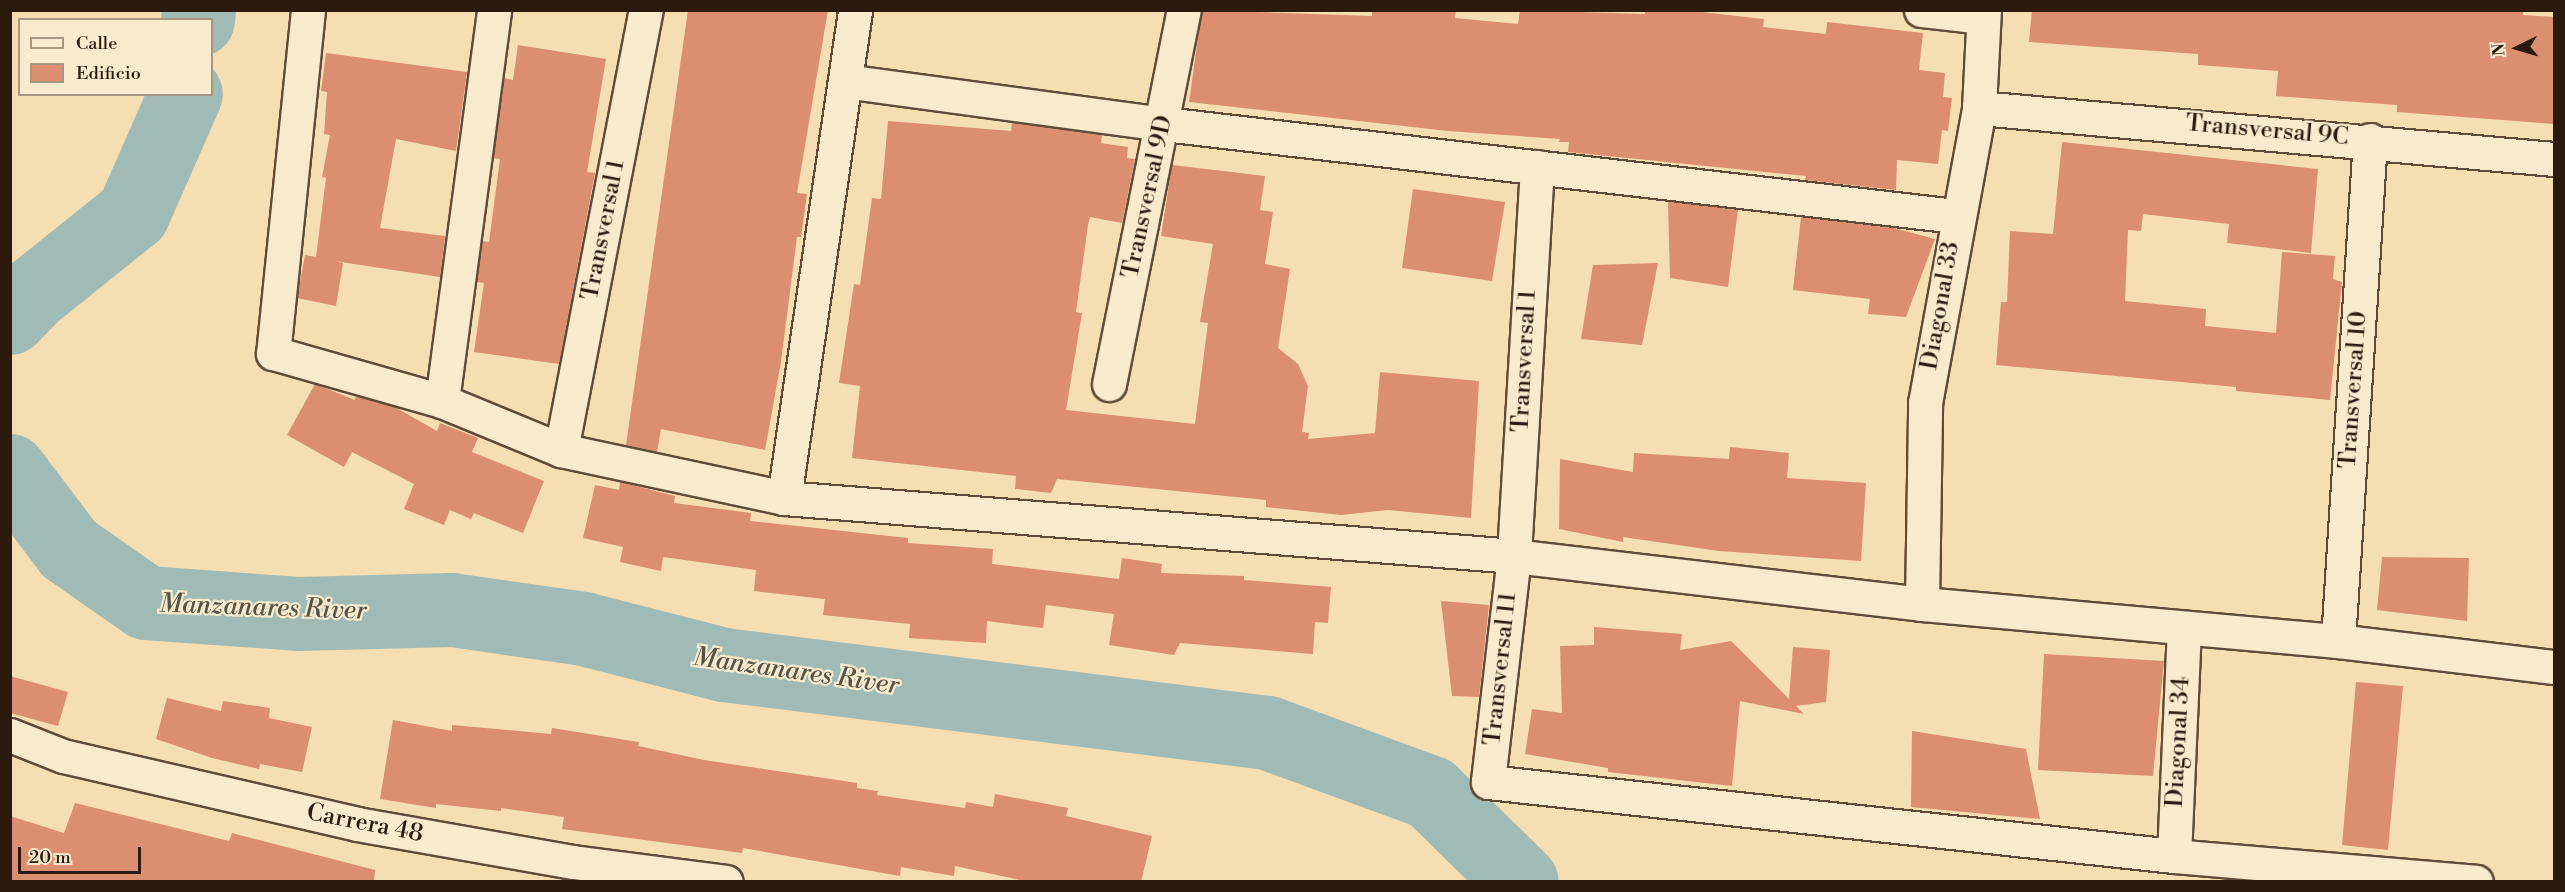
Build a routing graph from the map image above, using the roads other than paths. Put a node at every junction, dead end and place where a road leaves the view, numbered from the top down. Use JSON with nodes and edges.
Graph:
{"nodes":[{"id":1,"x":308,"y":10,"type":"edge"},
{"id":2,"x":494,"y":10,"type":"edge"},
{"id":3,"x":646,"y":10,"type":"edge"},
{"id":4,"x":855,"y":10,"type":"edge"},
{"id":5,"x":1184,"y":10,"type":"edge"},
{"id":6,"x":1921,"y":10,"type":"edge"},
{"id":7,"x":1983,"y":14,"type":"edge"},
{"id":8,"x":844,"y":81,"type":"junction"},
{"id":9,"x":1979,"y":108,"type":"junction"},
{"id":10,"x":1164,"y":124,"type":"junction"},
{"id":11,"x":2370,"y":140,"type":"junction"},
{"id":12,"x":2554,"y":159,"type":"edge"},
{"id":13,"x":1537,"y":167,"type":"junction"},
{"id":14,"x":1956,"y":216,"type":"junction"},
{"id":15,"x":1109,"y":384,"type":"dead end"},
{"id":16,"x":442,"y":401,"type":"junction"},
{"id":17,"x":561,"y":450,"type":"junction"},
{"id":18,"x":784,"y":498,"type":"junction"},
{"id":19,"x":1514,"y":556,"type":"junction"},
{"id":20,"x":1922,"y":604,"type":"junction"},
{"id":21,"x":2184,"y":629,"type":"junction"},
{"id":22,"x":2338,"y":641,"type":"junction"},
{"id":23,"x":2554,"y":667,"type":"edge"},
{"id":24,"x":10,"y":735,"type":"edge"},
{"id":25,"x":2174,"y":856,"type":"junction"},
{"id":26,"x":569,"y":872,"type":"edge"},
{"id":27,"x":649,"y":876,"type":"edge"},
{"id":28,"x":726,"y":882,"type":"edge"},
{"id":29,"x":2476,"y":882,"type":"edge"}],
"edges":[{"from":1,"to":16,"type":"street"},
{"from":2,"to":16,"type":"street"},
{"from":3,"to":17,"type":"street","name":"Transversal 1"},
{"from":4,"to":8,"type":"street"},
{"from":5,"to":10,"type":"street","name":"Transversal 9D"},
{"from":6,"to":7,"type":"street"},
{"from":7,"to":9,"type":"street","name":"Diagonal 33"},
{"from":8,"to":10,"type":"street"},
{"from":8,"to":18,"type":"street"},
{"from":9,"to":11,"type":"street","name":"Transversal 9C"},
{"from":9,"to":14,"type":"street","name":"Diagonal 33"},
{"from":10,"to":13,"type":"street"},
{"from":10,"to":15,"type":"street","name":"Transversal 9D"},
{"from":11,"to":12,"type":"street","name":"Transversal 9C"},
{"from":11,"to":22,"type":"street","name":"Transversal 10"},
{"from":13,"to":14,"type":"street"},
{"from":13,"to":19,"type":"street","name":"Transversal 1"},
{"from":14,"to":20,"type":"street","name":"Diagonal 33"},
{"from":16,"to":17,"type":"street"},
{"from":17,"to":18,"type":"street"},
{"from":18,"to":19,"type":"street"},
{"from":19,"to":20,"type":"street"},
{"from":19,"to":25,"type":"street","name":"Transversal 11"},
{"from":20,"to":21,"type":"street"},
{"from":21,"to":22,"type":"street"},
{"from":21,"to":25,"type":"street","name":"Diagonal 34"},
{"from":22,"to":23,"type":"street"},
{"from":24,"to":26,"type":"street","name":"Carrera 48"},
{"from":25,"to":29,"type":"street"},
{"from":26,"to":27,"type":"street","name":"Carrera 48"},
{"from":27,"to":28,"type":"street","name":"Carrera 48"}]}
